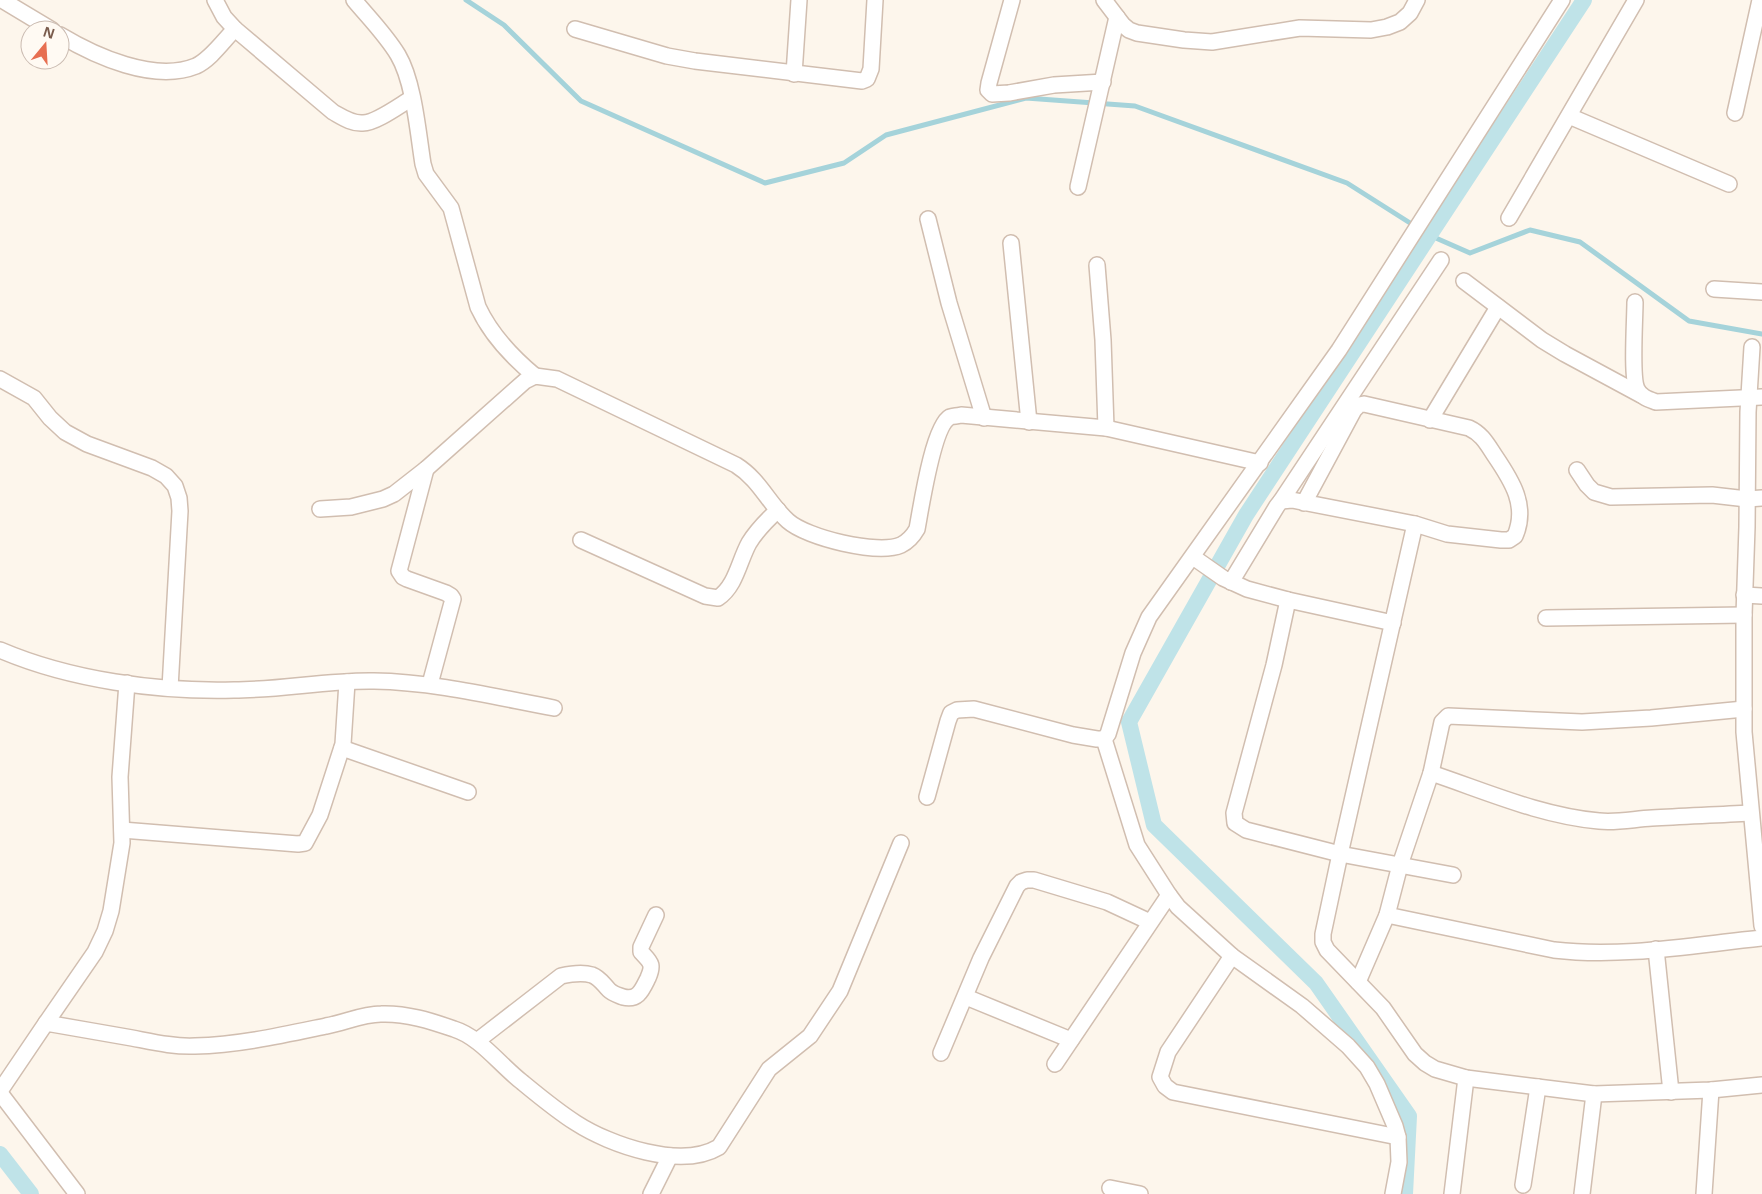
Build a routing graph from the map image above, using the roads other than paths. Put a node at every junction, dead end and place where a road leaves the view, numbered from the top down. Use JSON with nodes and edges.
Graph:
{"nodes":[{"id":1,"x":2,"y":0,"type":"edge"},
{"id":2,"x":215,"y":0,"type":"edge"},
{"id":3,"x":354,"y":0,"type":"edge"},
{"id":4,"x":798,"y":0,"type":"edge"},
{"id":5,"x":875,"y":0,"type":"edge"},
{"id":6,"x":1012,"y":0,"type":"edge"},
{"id":7,"x":1104,"y":0,"type":"edge"},
{"id":8,"x":1417,"y":0,"type":"edge"},
{"id":9,"x":1562,"y":0,"type":"edge"},
{"id":10,"x":1636,"y":0,"type":"edge"},
{"id":11,"x":1760,"y":0,"type":"edge"},
{"id":12,"x":1117,"y":17,"type":"junction"},
{"id":13,"x":35,"y":20,"type":"edge"},
{"id":14,"x":575,"y":28,"type":"dead end"},
{"id":15,"x":234,"y":29,"type":"junction"},
{"id":16,"x":70,"y":41,"type":"edge"},
{"id":17,"x":794,"y":74,"type":"junction"},
{"id":18,"x":1102,"y":86,"type":"junction"},
{"id":19,"x":412,"y":98,"type":"junction"},
{"id":20,"x":1735,"y":113,"type":"dead end"},
{"id":21,"x":1569,"y":116,"type":"junction"},
{"id":22,"x":1729,"y":184,"type":"dead end"},
{"id":23,"x":1078,"y":187,"type":"dead end"},
{"id":24,"x":1509,"y":218,"type":"dead end"},
{"id":25,"x":928,"y":219,"type":"dead end"},
{"id":26,"x":1011,"y":243,"type":"dead end"},
{"id":27,"x":1441,"y":260,"type":"dead end"},
{"id":28,"x":1097,"y":266,"type":"dead end"},
{"id":29,"x":1464,"y":281,"type":"dead end"},
{"id":30,"x":1714,"y":289,"type":"dead end"},
{"id":31,"x":1762,"y":292,"type":"edge"},
{"id":32,"x":1635,"y":302,"type":"dead end"},
{"id":33,"x":1498,"y":307,"type":"junction"},
{"id":34,"x":1752,"y":347,"type":"dead end"},
{"id":35,"x":535,"y":376,"type":"junction"},
{"id":36,"x":0,"y":379,"type":"edge"},
{"id":37,"x":1641,"y":394,"type":"junction"},
{"id":38,"x":1756,"y":397,"type":"edge"},
{"id":39,"x":984,"y":418,"type":"junction"},
{"id":40,"x":1430,"y":420,"type":"junction"},
{"id":41,"x":1029,"y":422,"type":"junction"},
{"id":42,"x":1106,"y":428,"type":"junction"},
{"id":43,"x":1260,"y":463,"type":"junction"},
{"id":44,"x":426,"y":469,"type":"junction"},
{"id":45,"x":1577,"y":470,"type":"dead end"},
{"id":46,"x":1755,"y":498,"type":"edge"},
{"id":47,"x":1281,"y":502,"type":"junction"},
{"id":48,"x":1304,"y":504,"type":"junction"},
{"id":49,"x":320,"y":509,"type":"dead end"},
{"id":50,"x":778,"y":510,"type":"junction"},
{"id":51,"x":1415,"y":524,"type":"junction"},
{"id":52,"x":581,"y":540,"type":"dead end"},
{"id":53,"x":1198,"y":561,"type":"junction"},
{"id":54,"x":1227,"y":580,"type":"junction"},
{"id":55,"x":1744,"y":596,"type":"junction"},
{"id":56,"x":1762,"y":596,"type":"edge"},
{"id":57,"x":1288,"y":600,"type":"junction"},
{"id":58,"x":1744,"y":615,"type":"junction"},
{"id":59,"x":1546,"y":618,"type":"dead end"},
{"id":60,"x":1393,"y":623,"type":"junction"},
{"id":61,"x":0,"y":650,"type":"edge"},
{"id":62,"x":347,"y":682,"type":"junction"},
{"id":63,"x":127,"y":683,"type":"junction"},
{"id":64,"x":430,"y":684,"type":"junction"},
{"id":65,"x":170,"y":688,"type":"junction"},
{"id":66,"x":554,"y":708,"type":"dead end"},
{"id":67,"x":1744,"y":709,"type":"junction"},
{"id":68,"x":1104,"y":739,"type":"junction"},
{"id":69,"x":342,"y":748,"type":"junction"},
{"id":70,"x":1431,"y":773,"type":"junction"},
{"id":71,"x":468,"y":792,"type":"dead end"},
{"id":72,"x":1755,"y":793,"type":"edge"},
{"id":73,"x":927,"y":797,"type":"dead end"},
{"id":74,"x":1750,"y":813,"type":"junction"},
{"id":75,"x":122,"y":830,"type":"junction"},
{"id":76,"x":902,"y":843,"type":"dead end"},
{"id":77,"x":1340,"y":854,"type":"junction"},
{"id":78,"x":1400,"y":865,"type":"junction"},
{"id":79,"x":1453,"y":874,"type":"dead end"},
{"id":80,"x":1169,"y":895,"type":"junction"},
{"id":81,"x":1760,"y":895,"type":"edge"},
{"id":82,"x":656,"y":915,"type":"dead end"},
{"id":83,"x":1387,"y":915,"type":"junction"},
{"id":84,"x":1150,"y":922,"type":"junction"},
{"id":85,"x":1762,"y":926,"type":"edge"},
{"id":86,"x":1762,"y":938,"type":"edge"},
{"id":87,"x":1656,"y":949,"type":"junction"},
{"id":88,"x":1232,"y":956,"type":"junction"},
{"id":89,"x":1358,"y":982,"type":"junction"},
{"id":90,"x":966,"y":997,"type":"junction"},
{"id":91,"x":46,"y":1024,"type":"junction"},
{"id":92,"x":1071,"y":1040,"type":"junction"},
{"id":93,"x":477,"y":1041,"type":"junction"},
{"id":94,"x":941,"y":1053,"type":"dead end"},
{"id":95,"x":1055,"y":1064,"type":"dead end"},
{"id":96,"x":1466,"y":1078,"type":"junction"},
{"id":97,"x":1762,"y":1085,"type":"edge"},
{"id":98,"x":1538,"y":1087,"type":"junction"},
{"id":99,"x":1711,"y":1090,"type":"junction"},
{"id":100,"x":0,"y":1092,"type":"edge"},
{"id":101,"x":1671,"y":1092,"type":"junction"},
{"id":102,"x":1594,"y":1094,"type":"junction"},
{"id":103,"x":1398,"y":1137,"type":"junction"},
{"id":104,"x":670,"y":1156,"type":"junction"},
{"id":105,"x":1523,"y":1185,"type":"dead end"},
{"id":106,"x":1110,"y":1188,"type":"dead end"},
{"id":107,"x":77,"y":1194,"type":"edge"},
{"id":108,"x":651,"y":1194,"type":"edge"},
{"id":109,"x":1140,"y":1194,"type":"edge"},
{"id":110,"x":1393,"y":1194,"type":"edge"},
{"id":111,"x":1452,"y":1194,"type":"edge"},
{"id":112,"x":1582,"y":1194,"type":"edge"},
{"id":113,"x":1704,"y":1194,"type":"edge"}],
"edges":[{"from":1,"to":13,"type":"street"},
{"from":2,"to":15,"type":"street"},
{"from":3,"to":19,"type":"street"},
{"from":4,"to":17,"type":"street"},
{"from":5,"to":17,"type":"street"},
{"from":6,"to":18,"type":"street"},
{"from":7,"to":12,"type":"street"},
{"from":8,"to":12,"type":"street"},
{"from":9,"to":43,"type":"street"},
{"from":10,"to":21,"type":"street"},
{"from":11,"to":20,"type":"street"},
{"from":12,"to":18,"type":"street"},
{"from":14,"to":17,"type":"street"},
{"from":15,"to":16,"type":"street"},
{"from":15,"to":19,"type":"street"},
{"from":18,"to":23,"type":"street"},
{"from":19,"to":35,"type":"street"},
{"from":21,"to":22,"type":"street"},
{"from":21,"to":24,"type":"street"},
{"from":25,"to":39,"type":"street"},
{"from":26,"to":41,"type":"street"},
{"from":27,"to":47,"type":"street"},
{"from":28,"to":42,"type":"street"},
{"from":29,"to":33,"type":"street"},
{"from":30,"to":31,"type":"street"},
{"from":32,"to":37,"type":"street"},
{"from":33,"to":37,"type":"street"},
{"from":33,"to":40,"type":"street"},
{"from":34,"to":38,"type":"street"},
{"from":35,"to":44,"type":"street"},
{"from":35,"to":50,"type":"street"},
{"from":36,"to":65,"type":"street"},
{"from":37,"to":38,"type":"street"},
{"from":38,"to":46,"type":"street"},
{"from":39,"to":41,"type":"street"},
{"from":39,"to":50,"type":"street"},
{"from":40,"to":48,"type":"street"},
{"from":40,"to":51,"type":"street"},
{"from":41,"to":42,"type":"street"},
{"from":42,"to":43,"type":"street"},
{"from":43,"to":53,"type":"street"},
{"from":44,"to":49,"type":"street"},
{"from":44,"to":64,"type":"street"},
{"from":45,"to":46,"type":"street"},
{"from":46,"to":55,"type":"street"},
{"from":47,"to":48,"type":"street"},
{"from":47,"to":54,"type":"street"},
{"from":48,"to":51,"type":"street"},
{"from":50,"to":52,"type":"street"},
{"from":51,"to":60,"type":"street"},
{"from":53,"to":54,"type":"street"},
{"from":53,"to":68,"type":"street"},
{"from":54,"to":57,"type":"street"},
{"from":55,"to":56,"type":"street"},
{"from":55,"to":58,"type":"street"},
{"from":57,"to":60,"type":"street"},
{"from":57,"to":77,"type":"street"},
{"from":58,"to":59,"type":"street"},
{"from":58,"to":67,"type":"street"},
{"from":60,"to":77,"type":"street"},
{"from":61,"to":63,"type":"street"},
{"from":62,"to":64,"type":"street"},
{"from":62,"to":65,"type":"street"},
{"from":62,"to":69,"type":"street"},
{"from":63,"to":65,"type":"street"},
{"from":63,"to":75,"type":"street"},
{"from":64,"to":66,"type":"street"},
{"from":67,"to":70,"type":"street"},
{"from":67,"to":72,"type":"street"},
{"from":68,"to":73,"type":"street"},
{"from":68,"to":80,"type":"street"},
{"from":69,"to":71,"type":"street"},
{"from":69,"to":75,"type":"street"},
{"from":70,"to":74,"type":"street"},
{"from":70,"to":78,"type":"street"},
{"from":72,"to":74,"type":"street"},
{"from":74,"to":81,"type":"street"},
{"from":75,"to":91,"type":"street"},
{"from":76,"to":104,"type":"street"},
{"from":77,"to":78,"type":"street"},
{"from":77,"to":89,"type":"street"},
{"from":78,"to":79,"type":"street"},
{"from":78,"to":83,"type":"street"},
{"from":80,"to":84,"type":"street"},
{"from":80,"to":88,"type":"street"},
{"from":81,"to":85,"type":"street"},
{"from":82,"to":93,"type":"street"},
{"from":83,"to":87,"type":"street"},
{"from":83,"to":89,"type":"street"},
{"from":84,"to":90,"type":"street"},
{"from":84,"to":92,"type":"street"},
{"from":86,"to":87,"type":"street"},
{"from":87,"to":101,"type":"street"},
{"from":88,"to":103,"type":"street"},
{"from":88,"to":103,"type":"street"},
{"from":89,"to":96,"type":"street"},
{"from":90,"to":92,"type":"street"},
{"from":90,"to":94,"type":"street"},
{"from":91,"to":93,"type":"street"},
{"from":91,"to":100,"type":"street"},
{"from":92,"to":95,"type":"street"},
{"from":93,"to":104,"type":"street"},
{"from":96,"to":98,"type":"street"},
{"from":96,"to":111,"type":"street"},
{"from":97,"to":99,"type":"street"},
{"from":98,"to":102,"type":"street"},
{"from":98,"to":105,"type":"street"},
{"from":99,"to":101,"type":"street"},
{"from":99,"to":113,"type":"street"},
{"from":100,"to":107,"type":"street"},
{"from":101,"to":102,"type":"street"},
{"from":102,"to":112,"type":"street"},
{"from":103,"to":110,"type":"street"},
{"from":104,"to":108,"type":"street"},
{"from":106,"to":109,"type":"street"}]}
